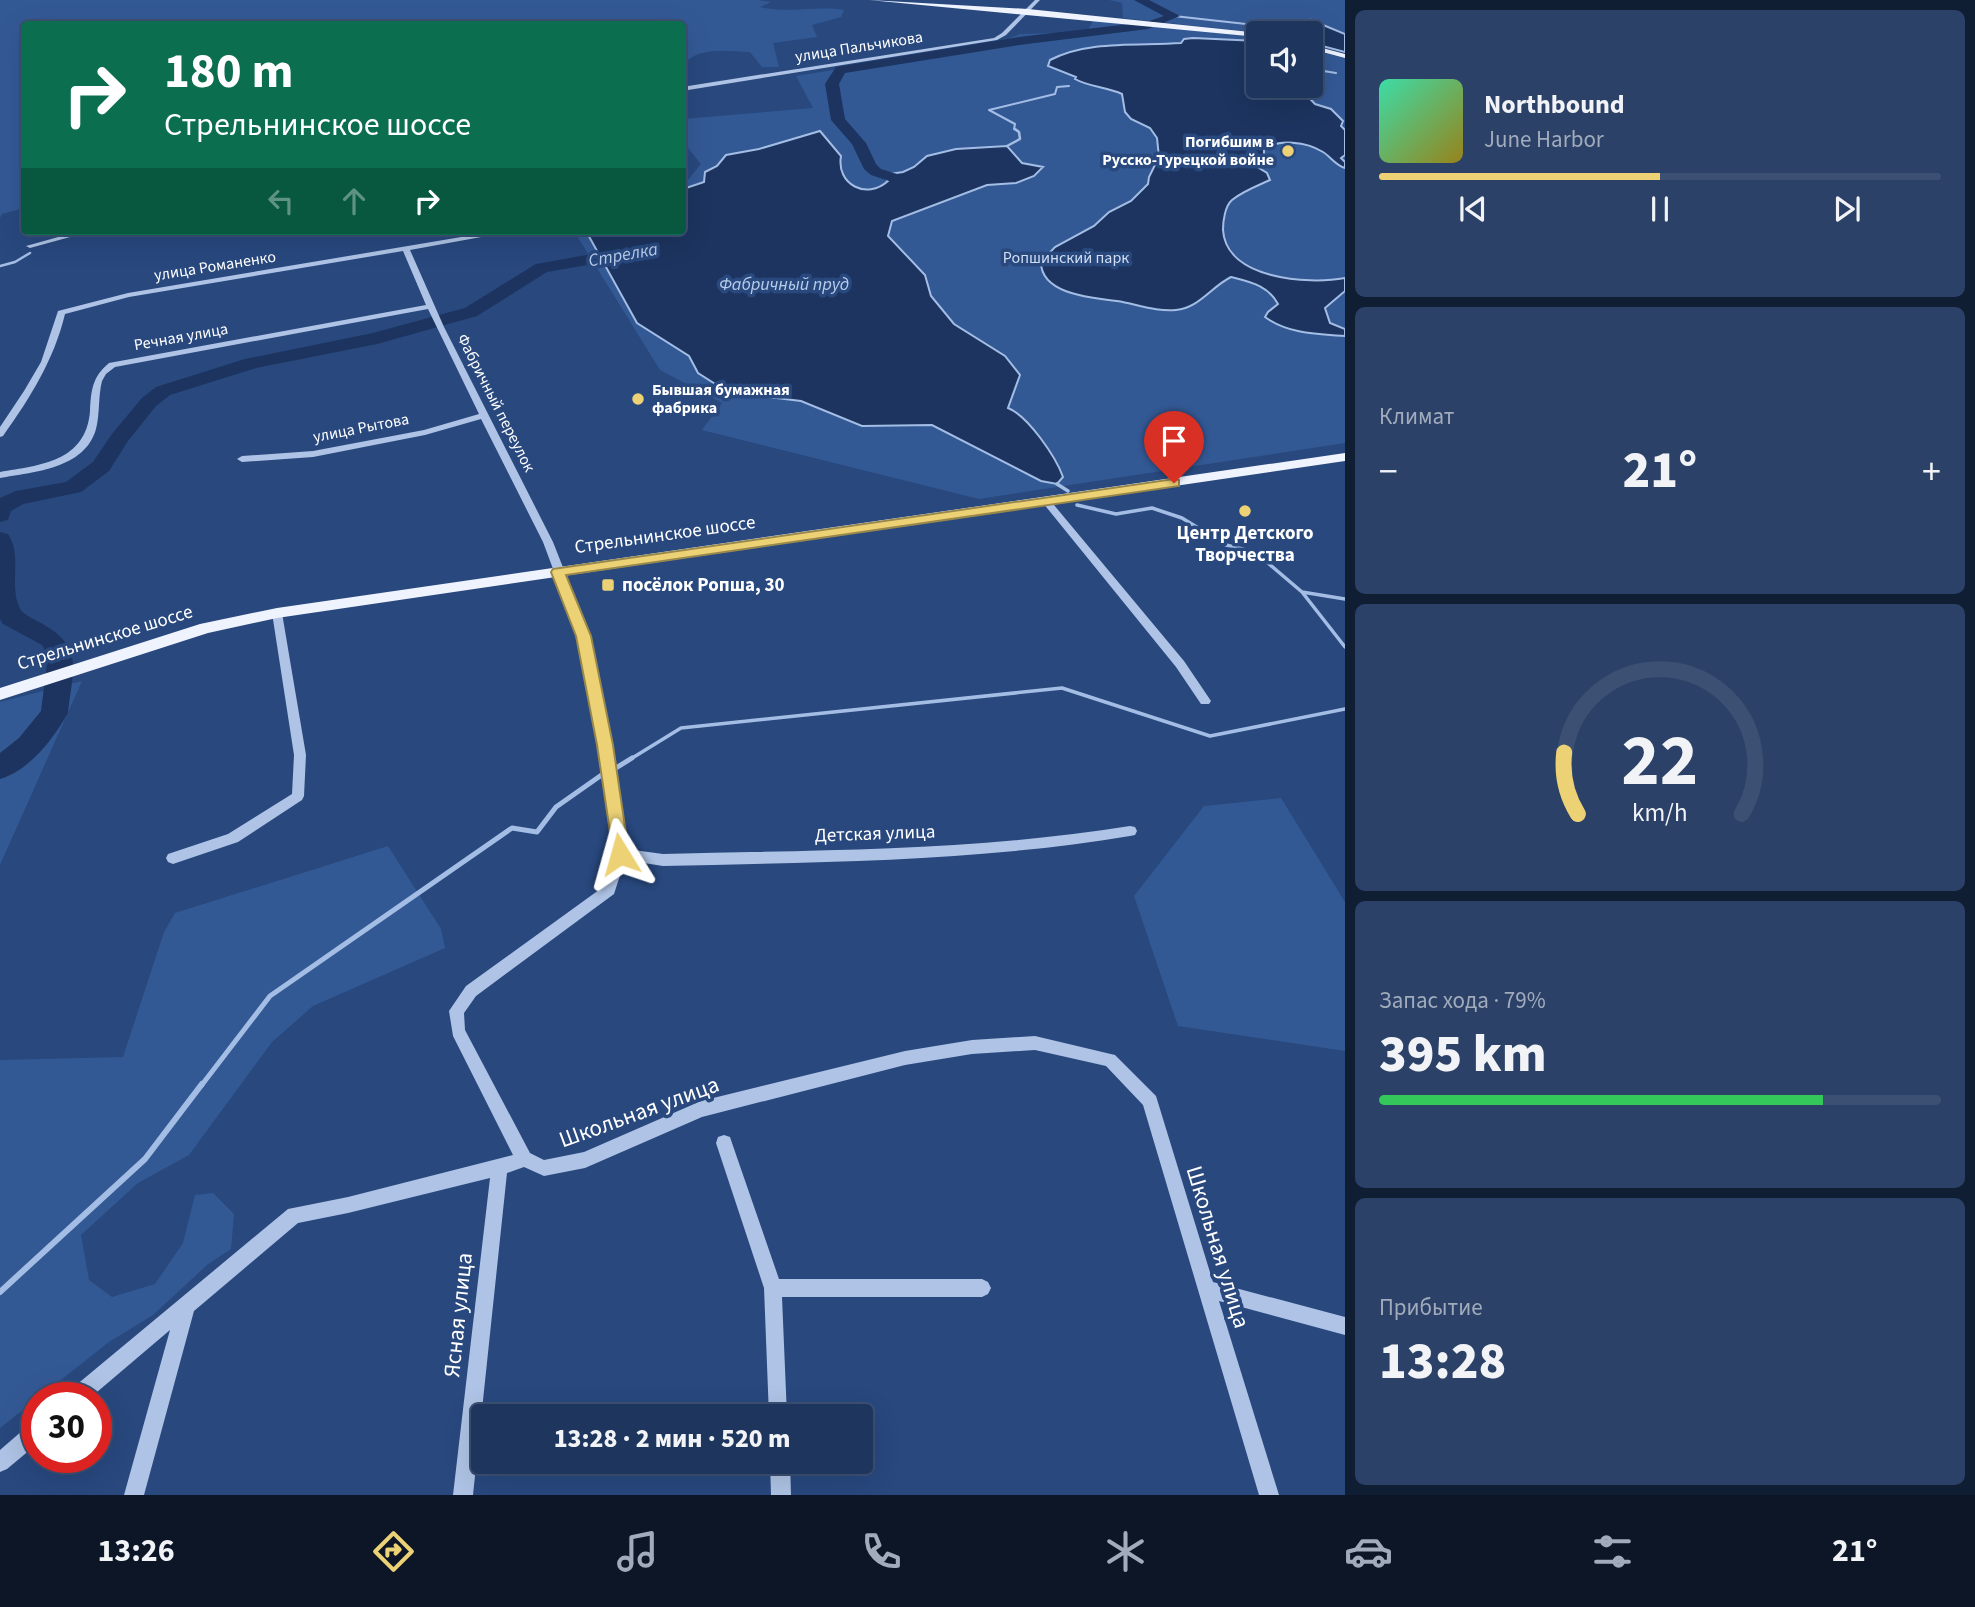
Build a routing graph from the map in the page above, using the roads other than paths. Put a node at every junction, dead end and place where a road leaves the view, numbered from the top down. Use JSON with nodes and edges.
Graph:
{"nodes":[{"id":1,"x":873,"y":0,"type":"edge"},
{"id":2,"x":1038,"y":0,"type":"edge"},
{"id":3,"x":1028,"y":11,"type":"junction"},
{"id":4,"x":1246,"y":34,"type":"edge"},
{"id":5,"x":1323,"y":50,"type":"edge"},
{"id":6,"x":1345,"y":56,"type":"edge"},
{"id":7,"x":686,"y":88,"type":"edge"},
{"id":8,"x":73,"y":235,"type":"edge"},
{"id":9,"x":485,"y":235,"type":"edge"},
{"id":10,"x":30,"y":246,"type":"dead end"},
{"id":11,"x":405,"y":248,"type":"junction"},
{"id":12,"x":432,"y":309,"type":"junction"},
{"id":13,"x":484,"y":415,"type":"junction"},
{"id":14,"x":0,"y":434,"type":"edge"},
{"id":15,"x":1345,"y":457,"type":"edge"},
{"id":16,"x":242,"y":459,"type":"dead end"},
{"id":17,"x":0,"y":475,"type":"edge"},
{"id":18,"x":1046,"y":501,"type":"junction"},
{"id":19,"x":557,"y":572,"type":"junction"},
{"id":20,"x":277,"y":613,"type":"junction"},
{"id":21,"x":4,"y":692,"type":"edge"},
{"id":22,"x":1205,"y":701,"type":"dead end"},
{"id":23,"x":1130,"y":831,"type":"dead end"},
{"id":24,"x":620,"y":854,"type":"junction"},
{"id":25,"x":173,"y":858,"type":"dead end"},
{"id":26,"x":724,"y":1143,"type":"dead end"},
{"id":27,"x":524,"y":1159,"type":"junction"},
{"id":28,"x":499,"y":1168,"type":"junction"},
{"id":29,"x":773,"y":1288,"type":"junction"},
{"id":30,"x":982,"y":1288,"type":"dead end"},
{"id":31,"x":1207,"y":1289,"type":"junction"},
{"id":32,"x":184,"y":1308,"type":"junction"},
{"id":33,"x":1345,"y":1326,"type":"edge"},
{"id":34,"x":95,"y":1382,"type":"edge"},
{"id":35,"x":778,"y":1404,"type":"edge"},
{"id":36,"x":21,"y":1444,"type":"edge"},
{"id":37,"x":0,"y":1462,"type":"edge"},
{"id":38,"x":780,"y":1474,"type":"edge"},
{"id":39,"x":134,"y":1495,"type":"edge"},
{"id":40,"x":463,"y":1495,"type":"edge"},
{"id":41,"x":781,"y":1495,"type":"edge"},
{"id":42,"x":1269,"y":1495,"type":"edge"}],
"edges":[{"from":1,"to":3,"type":"main road"},
{"from":2,"to":3,"type":"street","name":"улица Пальчикова"},
{"from":3,"to":4,"type":"main road"},
{"from":3,"to":7,"type":"street","name":"улица Пальчикова"},
{"from":5,"to":6,"type":"main road"},
{"from":8,"to":10,"type":"street"},
{"from":9,"to":11,"type":"street","name":"улица Романенко"},
{"from":11,"to":12,"type":"street","name":"Фабричный переулок"},
{"from":11,"to":14,"type":"street","name":"улица Романенко"},
{"from":12,"to":13,"type":"street","name":"Фабричный переулок"},
{"from":12,"to":17,"type":"street","name":"Речная улица"},
{"from":13,"to":16,"type":"street","name":"улица Рытова"},
{"from":13,"to":19,"type":"street","name":"Фабричный переулок"},
{"from":15,"to":18,"type":"main road","name":"Стрельнинское шоссе"},
{"from":18,"to":19,"type":"main road","name":"Стрельнинское шоссе"},
{"from":18,"to":22,"type":"street"},
{"from":19,"to":20,"type":"main road","name":"Стрельнинское шоссе"},
{"from":19,"to":24,"type":"street"},
{"from":20,"to":21,"type":"main road","name":"Стрельнинское шоссе"},
{"from":20,"to":25,"type":"street"},
{"from":23,"to":24,"type":"street","name":"Детская улица"},
{"from":24,"to":27,"type":"street"},
{"from":26,"to":29,"type":"street"},
{"from":27,"to":28,"type":"street"},
{"from":27,"to":31,"type":"street","name":"Школьная улица"},
{"from":28,"to":32,"type":"street"},
{"from":28,"to":40,"type":"street","name":"Ясная улица"},
{"from":29,"to":30,"type":"street"},
{"from":29,"to":35,"type":"street"},
{"from":31,"to":33,"type":"street"},
{"from":31,"to":42,"type":"street","name":"Школьная улица"},
{"from":32,"to":34,"type":"street"},
{"from":32,"to":39,"type":"street"},
{"from":36,"to":37,"type":"street"},
{"from":38,"to":41,"type":"street"}]}
